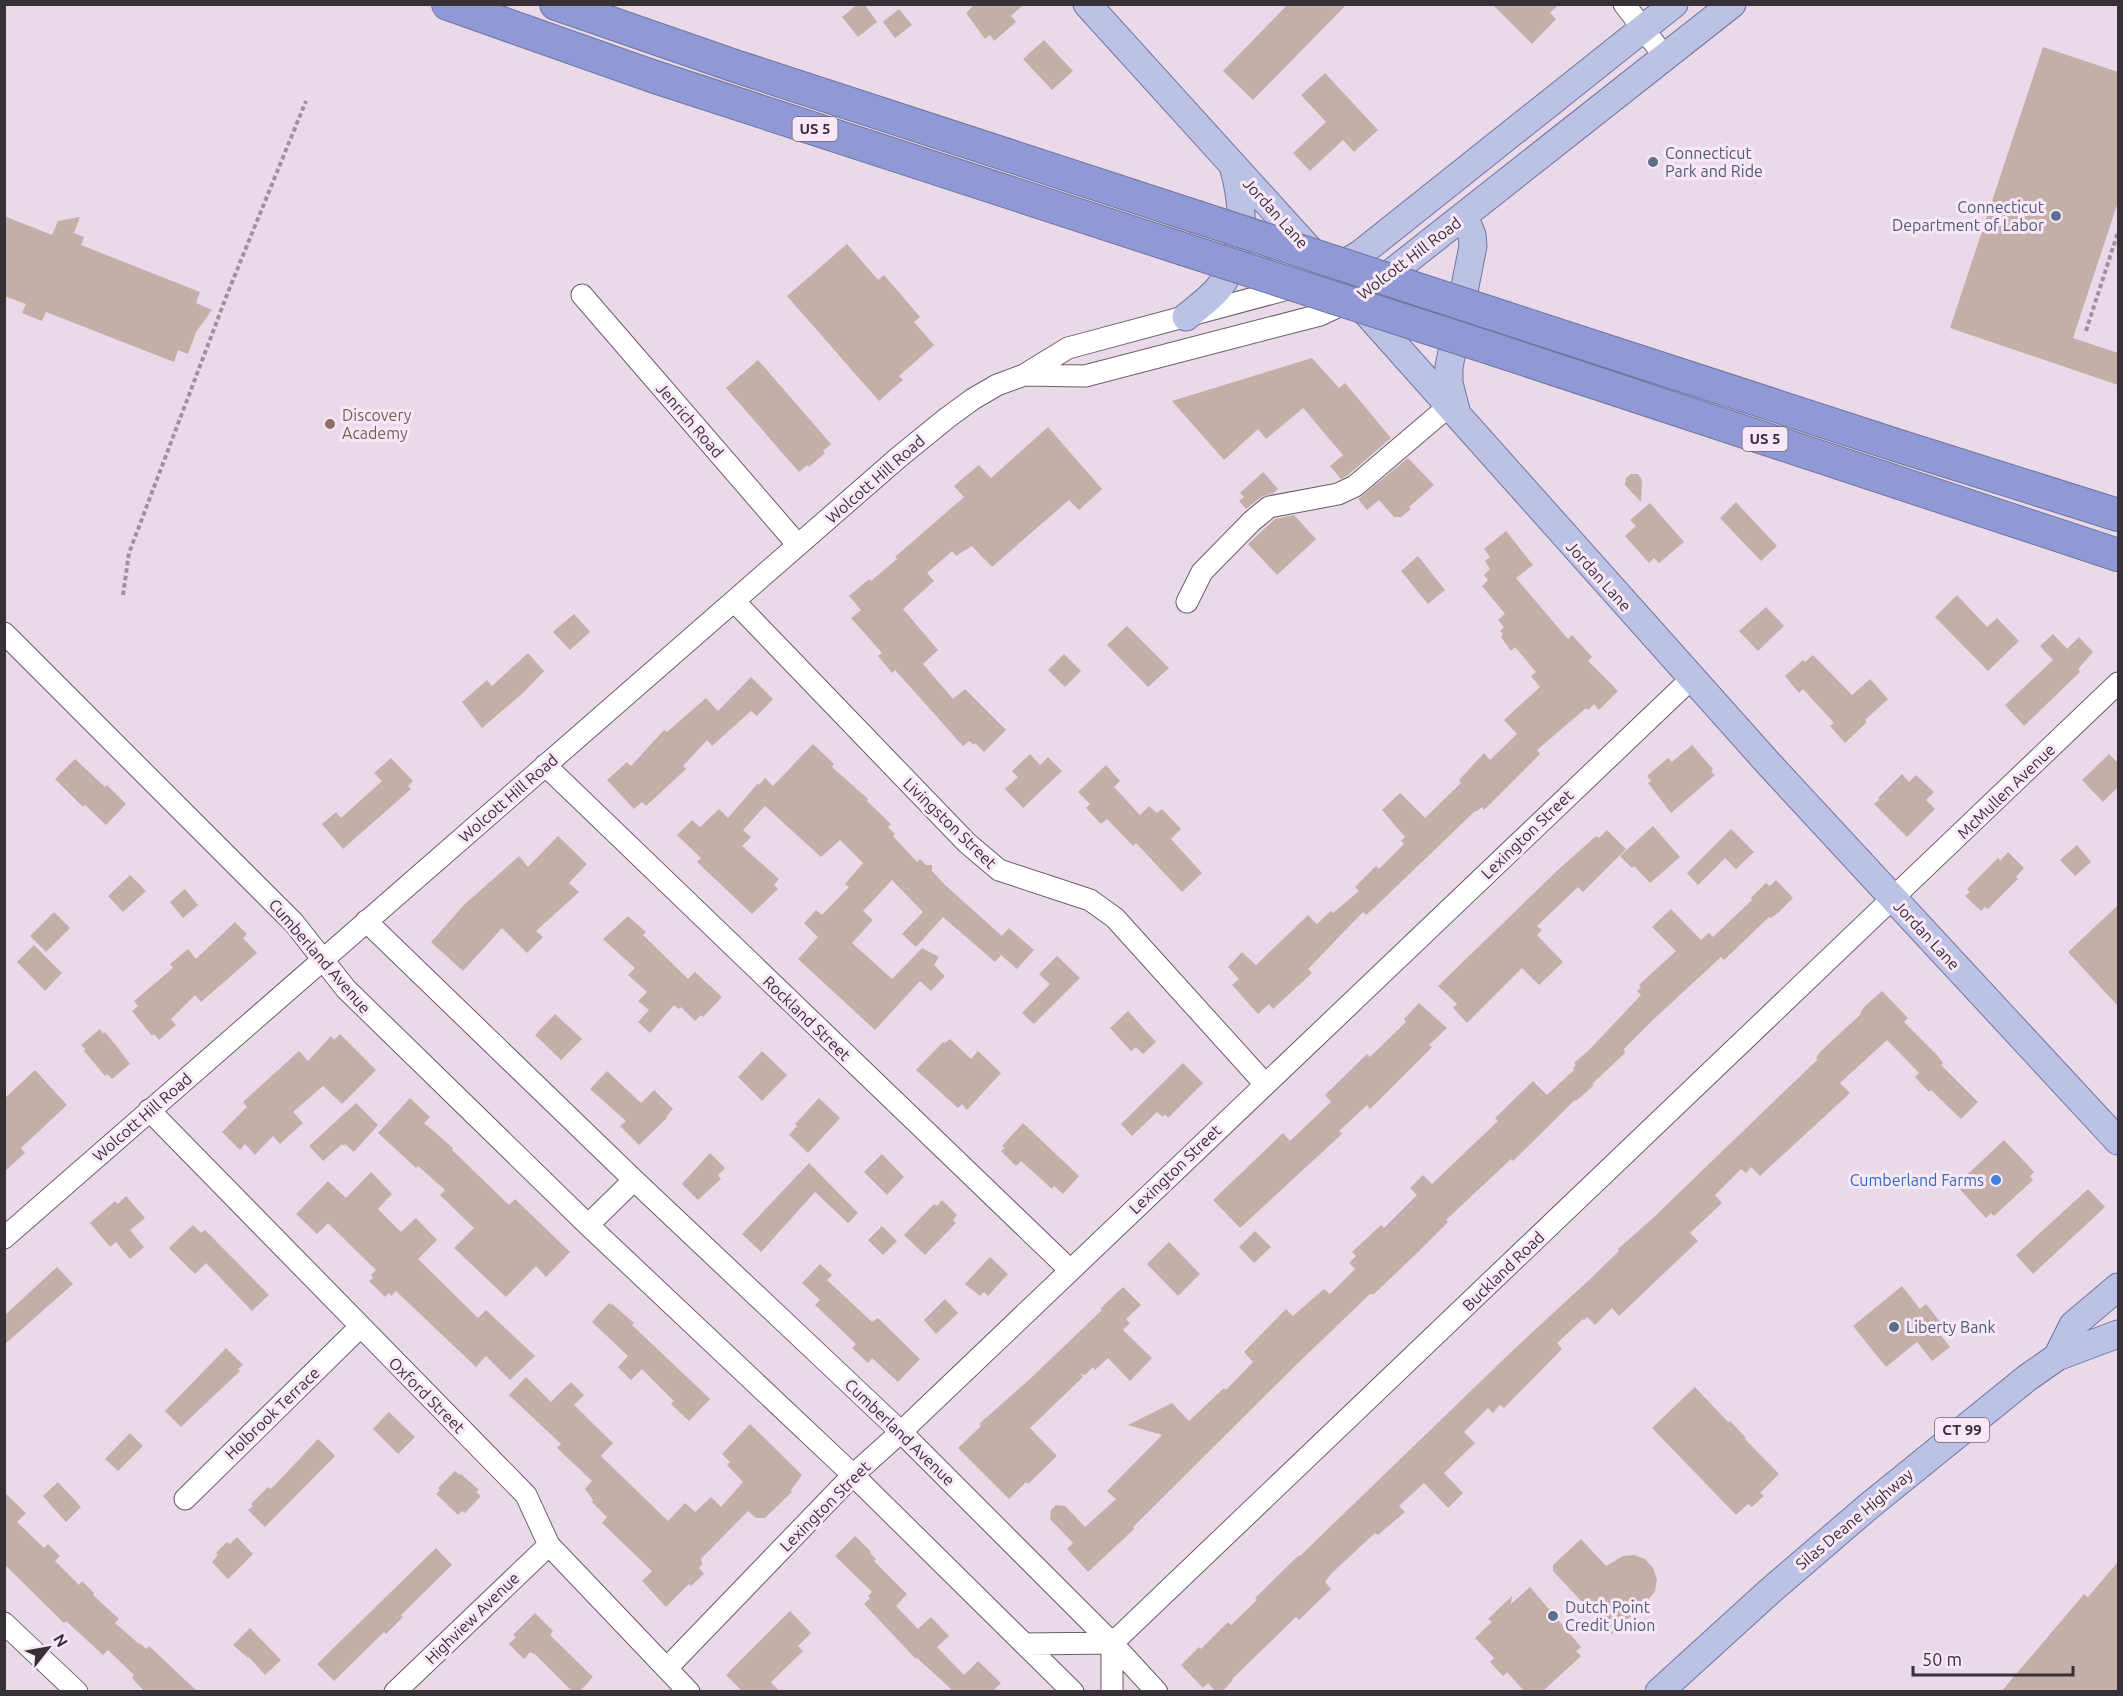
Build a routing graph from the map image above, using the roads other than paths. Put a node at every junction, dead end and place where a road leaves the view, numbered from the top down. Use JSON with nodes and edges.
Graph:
{"nodes":[{"id":1,"x":448,"y":4,"type":"edge"},
{"id":2,"x":556,"y":4,"type":"edge"},
{"id":3,"x":1087,"y":4,"type":"edge"},
{"id":4,"x":1624,"y":4,"type":"edge"},
{"id":5,"x":1674,"y":4,"type":"edge"},
{"id":6,"x":1732,"y":4,"type":"edge"},
{"id":7,"x":1643,"y":30,"type":"junction"},
{"id":8,"x":1665,"y":57,"type":"junction"},
{"id":9,"x":1233,"y":165,"type":"junction"},
{"id":10,"x":1464,"y":216,"type":"junction"},
{"id":11,"x":1330,"y":272,"type":"junction"},
{"id":12,"x":582,"y":295,"type":"dead end"},
{"id":13,"x":1354,"y":299,"type":"junction"},
{"id":14,"x":1186,"y":317,"type":"junction"},
{"id":15,"x":1112,"y":336,"type":"junction"},
{"id":16,"x":1119,"y":367,"type":"junction"},
{"id":17,"x":1024,"y":375,"type":"junction"},
{"id":18,"x":1454,"y":412,"type":"junction"},
{"id":19,"x":2118,"y":515,"type":"edge"},
{"id":20,"x":2034,"y":528,"type":"junction"},
{"id":21,"x":798,"y":545,"type":"junction"},
{"id":22,"x":2118,"y":555,"type":"edge"},
{"id":23,"x":2118,"y":576,"type":"edge"},
{"id":24,"x":734,"y":601,"type":"junction"},
{"id":25,"x":1187,"y":602,"type":"dead end"},
{"id":26,"x":7,"y":638,"type":"edge"},
{"id":27,"x":1692,"y":678,"type":"junction"},
{"id":28,"x":2118,"y":683,"type":"edge"},
{"id":29,"x":545,"y":765,"type":"junction"},
{"id":30,"x":1893,"y":898,"type":"junction"},
{"id":31,"x":366,"y":921,"type":"junction"},
{"id":32,"x":322,"y":959,"type":"junction"},
{"id":33,"x":1265,"y":1084,"type":"junction"},
{"id":34,"x":149,"y":1110,"type":"junction"},
{"id":35,"x":2118,"y":1141,"type":"edge"},
{"id":36,"x":634,"y":1179,"type":"junction"},
{"id":37,"x":588,"y":1225,"type":"junction"},
{"id":38,"x":4,"y":1238,"type":"edge"},
{"id":39,"x":1070,"y":1270,"type":"junction"},
{"id":40,"x":2118,"y":1287,"type":"edge"},
{"id":41,"x":360,"y":1327,"type":"junction"},
{"id":42,"x":2118,"y":1334,"type":"edge"},
{"id":43,"x":2057,"y":1357,"type":"junction"},
{"id":44,"x":901,"y":1432,"type":"junction"},
{"id":45,"x":853,"y":1475,"type":"junction"},
{"id":46,"x":184,"y":1499,"type":"dead end"},
{"id":47,"x":549,"y":1545,"type":"junction"},
{"id":48,"x":4,"y":1623,"type":"edge"},
{"id":49,"x":1112,"y":1643,"type":"junction"},
{"id":50,"x":1025,"y":1644,"type":"junction"},
{"id":51,"x":667,"y":1668,"type":"junction"},
{"id":52,"x":77,"y":1692,"type":"edge"},
{"id":53,"x":395,"y":1692,"type":"edge"},
{"id":54,"x":689,"y":1692,"type":"edge"},
{"id":55,"x":1073,"y":1692,"type":"edge"},
{"id":56,"x":1112,"y":1692,"type":"edge"},
{"id":57,"x":1157,"y":1692,"type":"edge"},
{"id":58,"x":1659,"y":1692,"type":"edge"}],
"edges":[{"from":1,"to":20,"type":"highway","number":"US 5","bridge":true},
{"from":2,"to":19,"type":"highway","number":"US 5","bridge":true},
{"from":3,"to":9,"type":"main road","name":"Jordan Lane"},
{"from":4,"to":7,"type":"street"},
{"from":5,"to":7,"type":"main road","name":"Wolcott Hill Road"},
{"from":6,"to":8,"type":"main road","name":"Wolcott Hill Road"},
{"from":7,"to":8,"type":"street"},
{"from":7,"to":11,"type":"main road","name":"Wolcott Hill Road"},
{"from":8,"to":10,"type":"main road","name":"Wolcott Hill Road"},
{"from":9,"to":11,"type":"main road","name":"Jordan Lane"},
{"from":9,"to":14,"type":"main road"},
{"from":10,"to":13,"type":"main road","name":"Wolcott Hill Road"},
{"from":10,"to":18,"type":"main road"},
{"from":11,"to":13,"type":"main road","name":"Jordan Lane"},
{"from":11,"to":14,"type":"street","name":"Wolcott Hill Road"},
{"from":12,"to":21,"type":"street","name":"Jenrich Road"},
{"from":13,"to":16,"type":"street","name":"Wolcott Hill Road"},
{"from":13,"to":18,"type":"main road","name":"Jordan Lane"},
{"from":14,"to":15,"type":"street","name":"Wolcott Hill Road"},
{"from":15,"to":16,"type":"street"},
{"from":15,"to":17,"type":"street","name":"Wolcott Hill Road"},
{"from":16,"to":17,"type":"street","name":"Wolcott Hill Road"},
{"from":17,"to":21,"type":"street","name":"Wolcott Hill Road"},
{"from":18,"to":25,"type":"street"},
{"from":18,"to":27,"type":"main road","name":"Jordan Lane"},
{"from":20,"to":22,"type":"highway","number":"US 5"},
{"from":20,"to":23,"type":"highway"},
{"from":21,"to":24,"type":"street","name":"Wolcott Hill Road"},
{"from":24,"to":29,"type":"street","name":"Wolcott Hill Road"},
{"from":24,"to":33,"type":"street","name":"Livingston Street"},
{"from":26,"to":32,"type":"street","name":"Cumberland Avenue"},
{"from":27,"to":30,"type":"main road","name":"Jordan Lane"},
{"from":27,"to":33,"type":"street","name":"Lexington Street"},
{"from":28,"to":30,"type":"street","name":"McMullen Avenue"},
{"from":29,"to":31,"type":"street","name":"Wolcott Hill Road"},
{"from":29,"to":39,"type":"street","name":"Rockland Street"},
{"from":30,"to":35,"type":"main road","name":"Jordan Lane"},
{"from":30,"to":49,"type":"street","name":"Buckland Road"},
{"from":31,"to":32,"type":"street","name":"Wolcott Hill Road"},
{"from":31,"to":36,"type":"street","name":"Cumberland Avenue"},
{"from":32,"to":34,"type":"street","name":"Wolcott Hill Road"},
{"from":32,"to":37,"type":"street","name":"Cumberland Avenue"},
{"from":33,"to":39,"type":"street","name":"Lexington Street"},
{"from":34,"to":38,"type":"street","name":"Wolcott Hill Road"},
{"from":34,"to":41,"type":"street","name":"Oxford Street"},
{"from":36,"to":37,"type":"street"},
{"from":36,"to":44,"type":"street","name":"Cumberland Avenue"},
{"from":37,"to":45,"type":"street","name":"Cumberland Avenue"},
{"from":39,"to":44,"type":"street","name":"Lexington Street"},
{"from":40,"to":43,"type":"main road","name":"Silas Deane Highway","number":"CT 99"},
{"from":41,"to":46,"type":"street","name":"Holbrook Terrace"},
{"from":41,"to":47,"type":"street","name":"Oxford Street"},
{"from":42,"to":43,"type":"main road","name":"Silas Deane Highway","number":"CT 99"},
{"from":43,"to":58,"type":"main road","name":"Silas Deane Highway","number":"CT 99"},
{"from":44,"to":45,"type":"street","name":"Lexington Street"},
{"from":44,"to":49,"type":"street","name":"Cumberland Avenue"},
{"from":45,"to":50,"type":"street","name":"Cumberland Avenue"},
{"from":45,"to":51,"type":"street","name":"Lexington Street"},
{"from":47,"to":51,"type":"street","name":"Oxford Street"},
{"from":47,"to":53,"type":"street","name":"Highview Avenue"},
{"from":48,"to":52,"type":"street"},
{"from":49,"to":50,"type":"street"},
{"from":49,"to":56,"type":"street"},
{"from":49,"to":57,"type":"street","name":"Cumberland Avenue"},
{"from":50,"to":55,"type":"street","name":"Cumberland Avenue"},
{"from":51,"to":54,"type":"street","name":"Oxford Street"}]}
